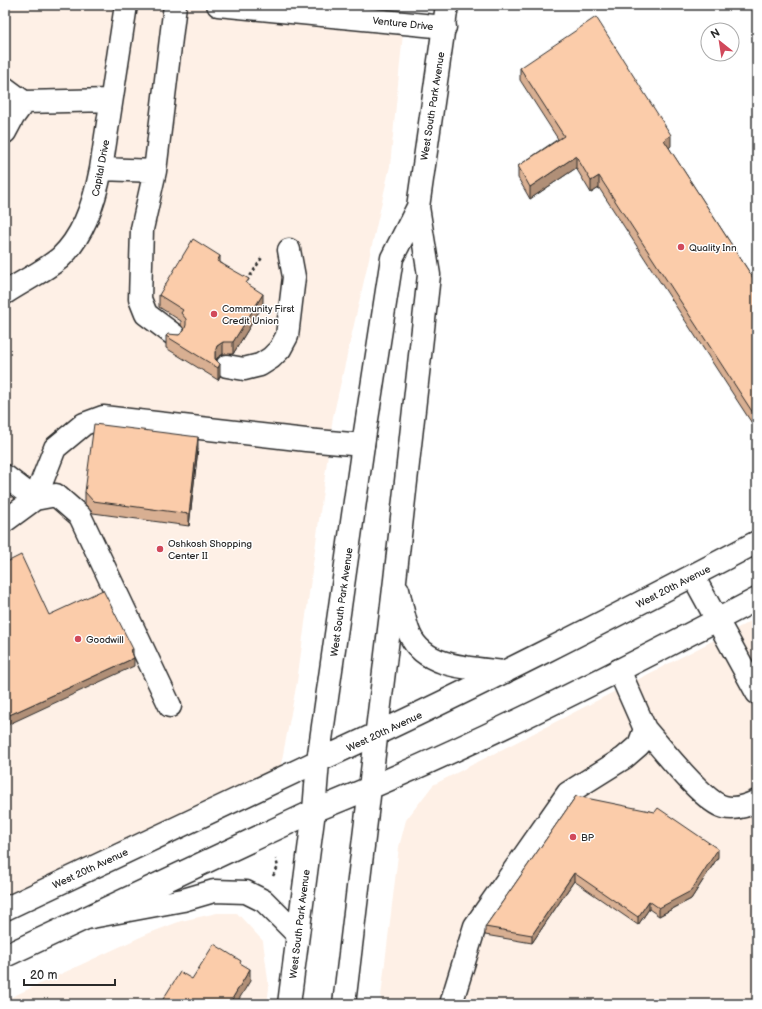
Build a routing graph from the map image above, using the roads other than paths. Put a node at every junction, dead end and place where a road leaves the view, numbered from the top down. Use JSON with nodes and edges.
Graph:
{"nodes":[{"id":1,"x":126,"y":5,"type":"edge"},
{"id":2,"x":175,"y":5,"type":"edge"},
{"id":3,"x":218,"y":5,"type":"edge"},
{"id":4,"x":447,"y":5,"type":"edge"},
{"id":5,"x":445,"y":28,"type":"junction"},
{"id":6,"x":5,"y":88,"type":"edge"},
{"id":7,"x":111,"y":100,"type":"junction"},
{"id":8,"x":15,"y":104,"type":"edge"},
{"id":9,"x":5,"y":132,"type":"edge"},
{"id":10,"x":101,"y":169,"type":"junction"},
{"id":11,"x":155,"y":172,"type":"junction"},
{"id":12,"x":418,"y":207,"type":"junction"},
{"id":13,"x":289,"y":250,"type":"dead end"},
{"id":14,"x":5,"y":293,"type":"edge"},
{"id":15,"x":174,"y":335,"type":"edge"},
{"id":16,"x":227,"y":366,"type":"dead end"},
{"id":17,"x":363,"y":445,"type":"junction"},
{"id":18,"x":5,"y":476,"type":"edge"},
{"id":19,"x":35,"y":499,"type":"junction"},
{"id":20,"x":5,"y":521,"type":"edge"},
{"id":21,"x":757,"y":542,"type":"edge"},
{"id":22,"x":693,"y":576,"type":"junction"},
{"id":23,"x":395,"y":580,"type":"junction"},
{"id":24,"x":757,"y":599,"type":"edge"},
{"id":25,"x":716,"y":620,"type":"junction"},
{"id":26,"x":619,"y":670,"type":"junction"},
{"id":27,"x":505,"y":672,"type":"junction"},
{"id":28,"x":757,"y":693,"type":"edge"},
{"id":29,"x":170,"y":706,"type":"dead end"},
{"id":30,"x":645,"y":729,"type":"junction"},
{"id":31,"x":375,"y":735,"type":"junction"},
{"id":32,"x":318,"y":761,"type":"junction"},
{"id":33,"x":370,"y":788,"type":"junction"},
{"id":34,"x":757,"y":801,"type":"edge"},
{"id":35,"x":314,"y":811,"type":"junction"},
{"id":36,"x":5,"y":909,"type":"edge"},
{"id":37,"x":86,"y":918,"type":"junction"},
{"id":38,"x":298,"y":934,"type":"junction"},
{"id":39,"x":5,"y":956,"type":"edge"},
{"id":40,"x":289,"y":1004,"type":"edge"},
{"id":41,"x":344,"y":1004,"type":"edge"},
{"id":42,"x":451,"y":1004,"type":"edge"}],
"edges":[{"from":1,"to":7,"type":"main road","name":"Capital Drive"},
{"from":2,"to":11,"type":"main road"},
{"from":3,"to":5,"type":"main road","name":"Venture Drive"},
{"from":4,"to":5,"type":"main road","name":"West South Park Avenue"},
{"from":5,"to":12,"type":"main road","name":"West South Park Avenue"},
{"from":6,"to":8,"type":"main road"},
{"from":7,"to":8,"type":"main road"},
{"from":7,"to":10,"type":"main road","name":"Capital Drive"},
{"from":8,"to":9,"type":"main road"},
{"from":10,"to":11,"type":"main road"},
{"from":10,"to":14,"type":"main road","name":"Capital Drive"},
{"from":11,"to":15,"type":"main road"},
{"from":12,"to":17,"type":"main road","name":"West South Park Avenue"},
{"from":12,"to":23,"type":"main road","name":"West South Park Avenue"},
{"from":13,"to":16,"type":"main road"},
{"from":17,"to":19,"type":"main road"},
{"from":17,"to":32,"type":"main road","name":"West South Park Avenue"},
{"from":18,"to":19,"type":"main road"},
{"from":19,"to":20,"type":"main road"},
{"from":19,"to":29,"type":"main road"},
{"from":21,"to":22,"type":"main road","name":"West 20th Avenue"},
{"from":22,"to":25,"type":"main road"},
{"from":22,"to":27,"type":"main road","name":"West 20th Avenue"},
{"from":23,"to":27,"type":"main road"},
{"from":23,"to":31,"type":"main road","name":"West South Park Avenue"},
{"from":24,"to":25,"type":"main road"},
{"from":25,"to":26,"type":"main road"},
{"from":25,"to":28,"type":"main road"},
{"from":26,"to":30,"type":"main road"},
{"from":26,"to":33,"type":"main road"},
{"from":27,"to":31,"type":"main road","name":"West 20th Avenue"},
{"from":30,"to":34,"type":"main road"},
{"from":30,"to":42,"type":"main road"},
{"from":31,"to":32,"type":"main road","name":"West 20th Avenue"},
{"from":31,"to":33,"type":"main road","name":"West South Park Avenue"},
{"from":32,"to":35,"type":"main road","name":"West South Park Avenue"},
{"from":32,"to":36,"type":"main road","name":"West 20th Avenue"},
{"from":33,"to":35,"type":"main road"},
{"from":33,"to":41,"type":"main road","name":"West South Park Avenue"},
{"from":35,"to":37,"type":"main road"},
{"from":35,"to":38,"type":"main road","name":"West South Park Avenue"},
{"from":37,"to":38,"type":"main road"},
{"from":37,"to":39,"type":"main road"},
{"from":38,"to":40,"type":"main road","name":"West South Park Avenue"}]}
